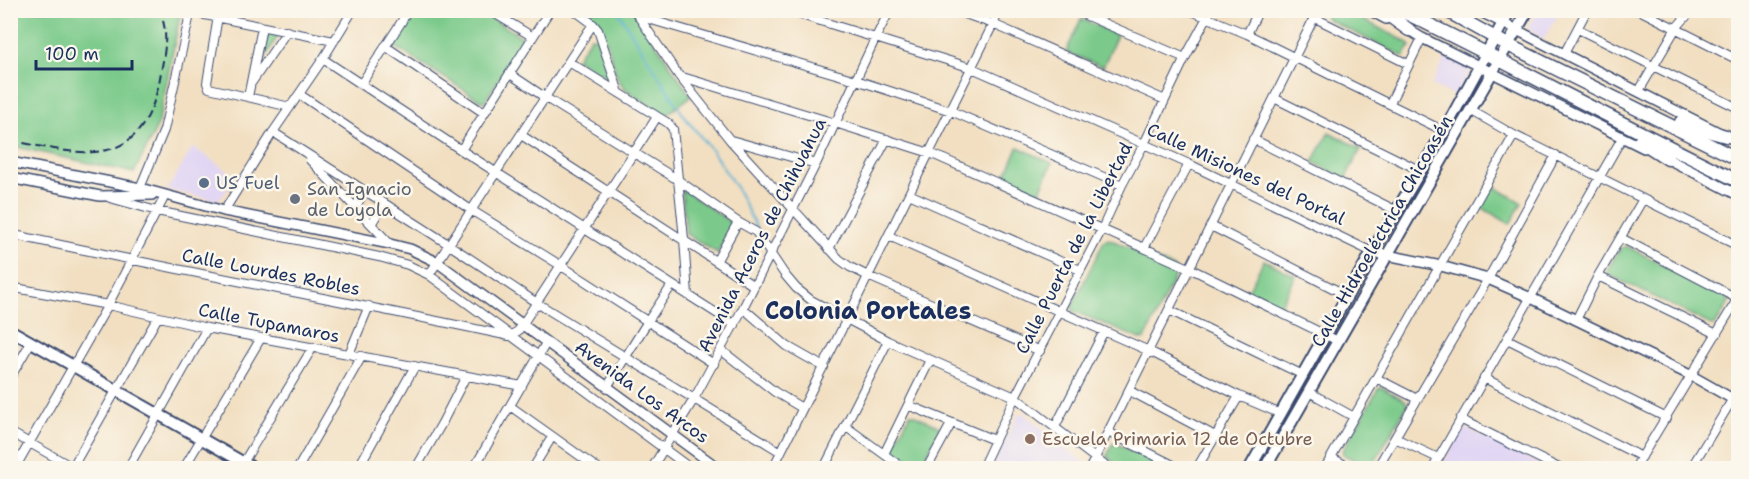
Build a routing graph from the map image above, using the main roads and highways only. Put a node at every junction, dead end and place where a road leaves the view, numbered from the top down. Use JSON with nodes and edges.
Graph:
{"nodes":[{"id":1,"x":1381,"y":10,"type":"edge"},
{"id":2,"x":1401,"y":10,"type":"edge"},
{"id":3,"x":1445,"y":10,"type":"edge"},
{"id":4,"x":1510,"y":10,"type":"edge"},
{"id":5,"x":1528,"y":10,"type":"edge"},
{"id":6,"x":1410,"y":30,"type":"road end"},
{"id":7,"x":1495,"y":37,"type":"junction"},
{"id":8,"x":1508,"y":45,"type":"junction"},
{"id":9,"x":1487,"y":52,"type":"junction"},
{"id":10,"x":1500,"y":59,"type":"junction"},
{"id":11,"x":1624,"y":101,"type":"junction"},
{"id":12,"x":1587,"y":105,"type":"junction"},
{"id":13,"x":1726,"y":136,"type":"road end"},
{"id":14,"x":1668,"y":159,"type":"road end"},
{"id":15,"x":1738,"y":159,"type":"edge"},
{"id":16,"x":1738,"y":181,"type":"edge"},
{"id":17,"x":10,"y":330,"type":"edge"},
{"id":18,"x":246,"y":467,"type":"edge"},
{"id":19,"x":1250,"y":468,"type":"edge"},
{"id":20,"x":1265,"y":468,"type":"edge"}],
"edges":[{"from":1,"to":6,"type":"main road"},
{"from":2,"to":9,"type":"main road"},
{"from":3,"to":7,"type":"main road"},
{"from":4,"to":7,"type":"main road","name":"Calle Hidroeléctrica Chicoasén"},
{"from":5,"to":8,"type":"main road","name":"Calle Hidroeléctrica Chicoasén"},
{"from":7,"to":8,"type":"main road"},
{"from":7,"to":9,"type":"main road","name":"Calle Hidroeléctrica Chicoasén"},
{"from":8,"to":10,"type":"main road","name":"Calle Hidroeléctrica Chicoasén"},
{"from":8,"to":11,"type":"main road"},
{"from":9,"to":10,"type":"main road"},
{"from":9,"to":19,"type":"main road","name":"Calle Hidroeléctrica Chicoasén"},
{"from":10,"to":12,"type":"main road"},
{"from":10,"to":20,"type":"main road","name":"Calle Hidroeléctrica Chicoasén"},
{"from":11,"to":13,"type":"main road"},
{"from":11,"to":15,"type":"main road"},
{"from":12,"to":14,"type":"main road"},
{"from":12,"to":16,"type":"main road"},
{"from":17,"to":18,"type":"main road"}]}
